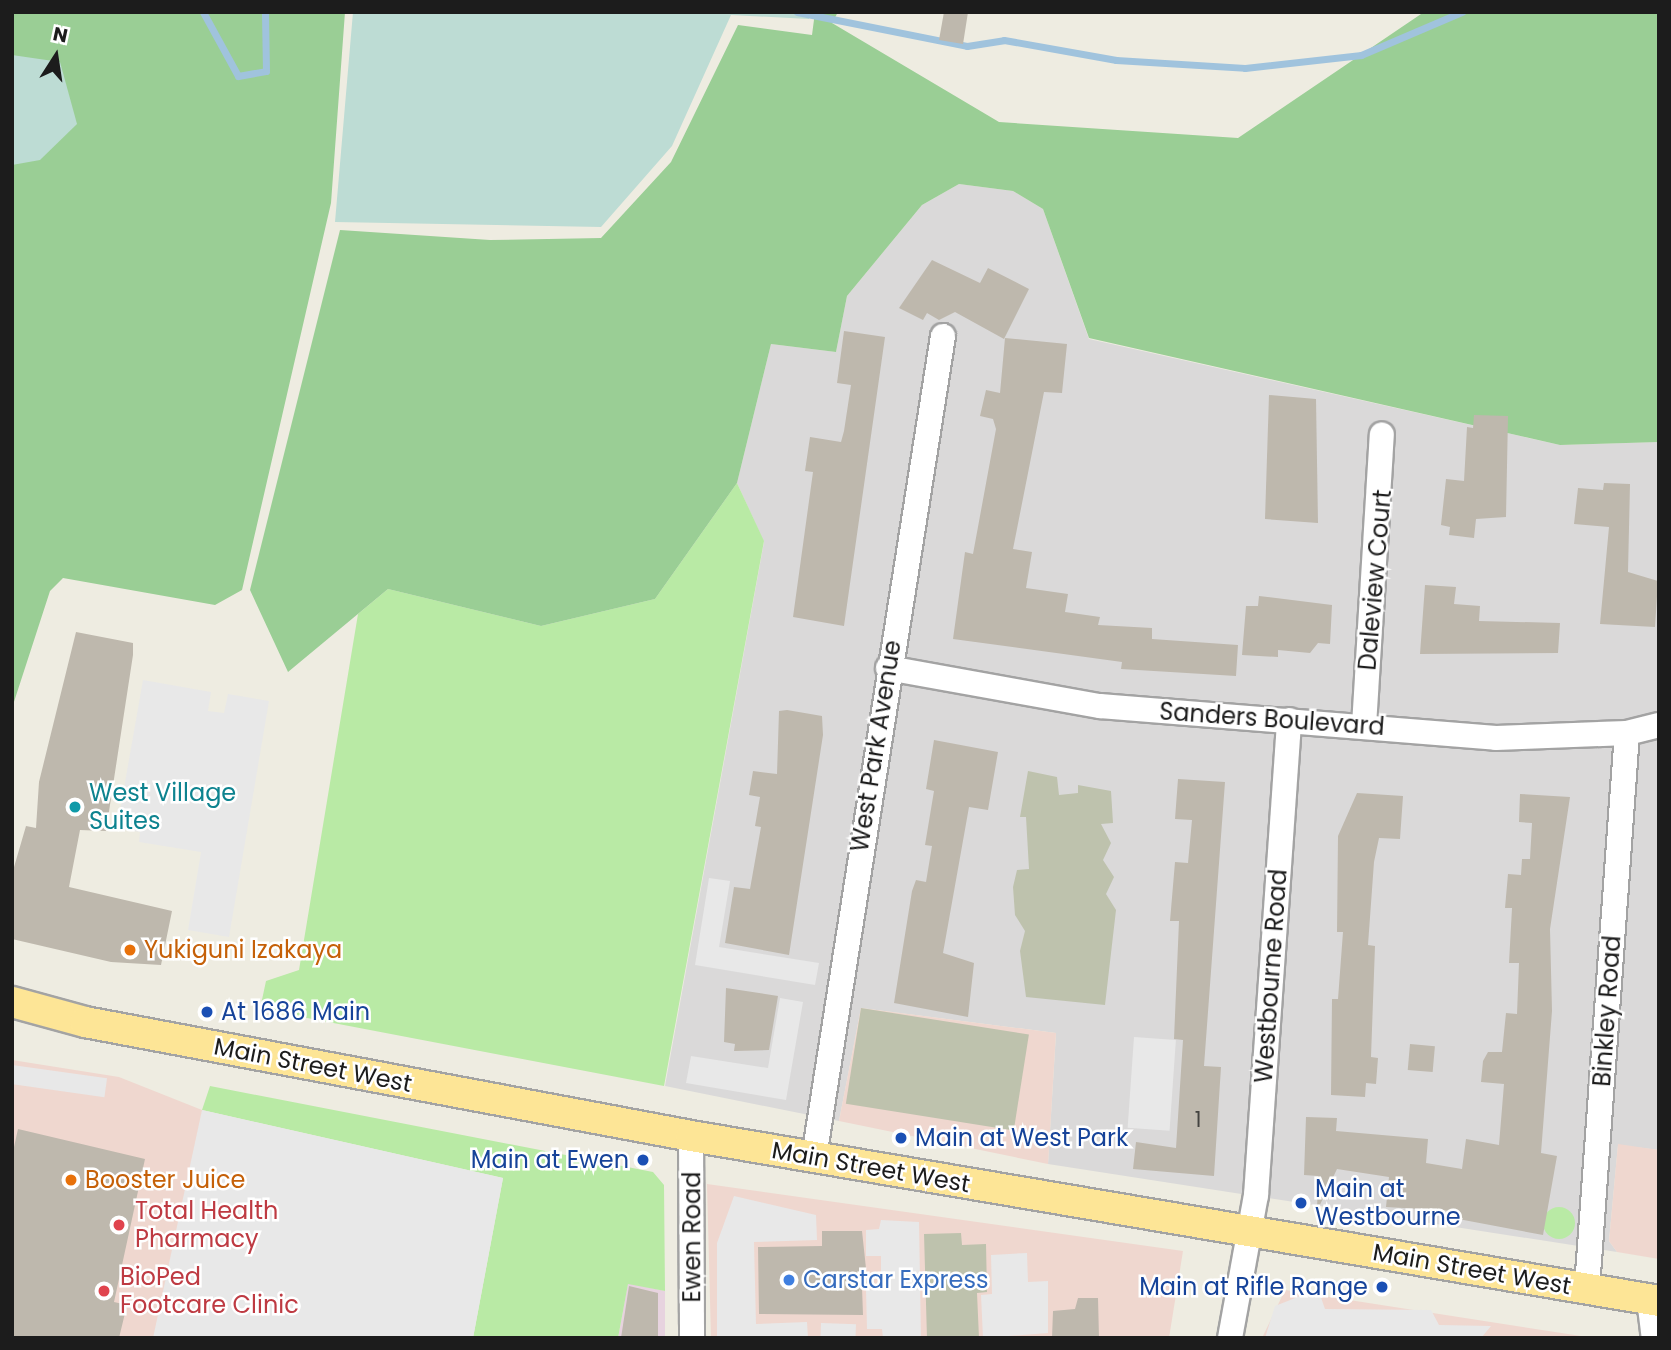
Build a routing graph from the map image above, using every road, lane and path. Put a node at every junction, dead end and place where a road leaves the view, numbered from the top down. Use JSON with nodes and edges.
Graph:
{"nodes":[{"id":1,"x":943,"y":336,"type":"dead end"},
{"id":2,"x":1382,"y":435,"type":"dead end"},
{"id":3,"x":888,"y":668,"type":"junction"},
{"id":4,"x":1289,"y":720,"type":"junction"},
{"id":5,"x":1659,"y":725,"type":"edge"},
{"id":6,"x":1364,"y":726,"type":"junction"},
{"id":7,"x":1627,"y":733,"type":"junction"},
{"id":8,"x":12,"y":1002,"type":"edge"},
{"id":9,"x":12,"y":1022,"type":"edge"},
{"id":10,"x":85,"y":1022,"type":"junction"},
{"id":11,"x":691,"y":1136,"type":"junction"},
{"id":12,"x":814,"y":1157,"type":"junction"},
{"id":13,"x":1250,"y":1231,"type":"junction"},
{"id":14,"x":1587,"y":1288,"type":"junction"},
{"id":15,"x":1654,"y":1300,"type":"edge"},
{"id":16,"x":692,"y":1338,"type":"edge"},
{"id":17,"x":1230,"y":1338,"type":"edge"},
{"id":18,"x":1654,"y":1338,"type":"edge"}],
"edges":[{"from":1,"to":3,"type":"street","name":"West Park Avenue"},
{"from":2,"to":6,"type":"street","name":"Daleview Court"},
{"from":3,"to":4,"type":"street","name":"Sanders Boulevard"},
{"from":3,"to":12,"type":"street","name":"West Park Avenue"},
{"from":4,"to":6,"type":"street","name":"Sanders Boulevard"},
{"from":4,"to":13,"type":"street","name":"Westbourne Road"},
{"from":5,"to":7,"type":"street","name":"Sanders Boulevard"},
{"from":6,"to":7,"type":"street","name":"Sanders Boulevard"},
{"from":7,"to":14,"type":"street","name":"Binkley Road"},
{"from":8,"to":10,"type":"main road","name":"Main Street West"},
{"from":9,"to":10,"type":"main road","name":"Main Street West"},
{"from":10,"to":11,"type":"main road","name":"Main Street West"},
{"from":11,"to":12,"type":"main road","name":"Main Street West"},
{"from":11,"to":16,"type":"street","name":"Ewen Road"},
{"from":12,"to":13,"type":"main road","name":"Main Street West"},
{"from":13,"to":14,"type":"main road","name":"Main Street West"},
{"from":13,"to":17,"type":"street","name":"Westbourne Road"},
{"from":14,"to":15,"type":"main road","name":"Main Street West"},
{"from":15,"to":18,"type":"street"}]}
